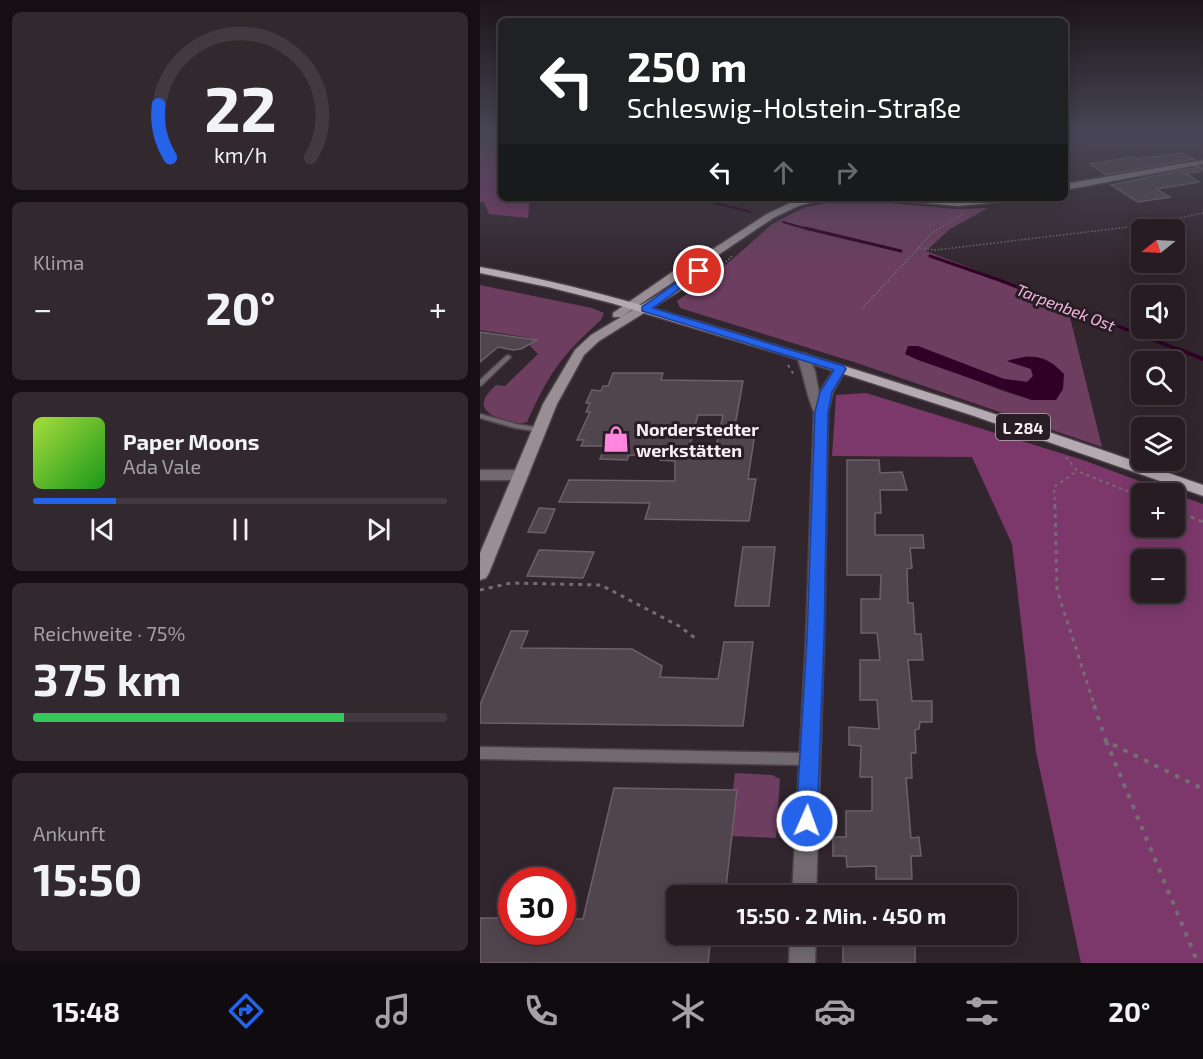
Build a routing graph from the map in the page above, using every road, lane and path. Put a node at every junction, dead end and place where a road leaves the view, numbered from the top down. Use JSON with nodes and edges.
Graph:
{"nodes":[{"id":1,"x":1108,"y":180,"type":"edge"},
{"id":2,"x":1068,"y":187,"type":"edge"},
{"id":3,"x":808,"y":201,"type":"edge"},
{"id":4,"x":932,"y":201,"type":"edge"},
{"id":5,"x":983,"y":201,"type":"joint"},
{"id":6,"x":1203,"y":213,"type":"edge"},
{"id":7,"x":917,"y":248,"type":"junction"},
{"id":8,"x":738,"y":250,"type":"dead end"},
{"id":9,"x":714,"y":253,"type":"junction"},
{"id":10,"x":480,"y":270,"type":"edge"},
{"id":11,"x":716,"y":271,"type":"dead end"},
{"id":12,"x":632,"y":305,"type":"junction"},
{"id":13,"x":645,"y":309,"type":"junction"},
{"id":14,"x":862,"y":309,"type":"dead end"},
{"id":15,"x":595,"y":338,"type":"junction"},
{"id":16,"x":508,"y":357,"type":"dead end"},
{"id":17,"x":803,"y":357,"type":"junction"},
{"id":18,"x":780,"y":361,"type":"dead end"},
{"id":19,"x":840,"y":369,"type":"junction"},
{"id":20,"x":810,"y":377,"type":"junction"},
{"id":21,"x":480,"y":384,"type":"edge"},
{"id":22,"x":822,"y":412,"type":"junction"},
{"id":23,"x":480,"y":416,"type":"edge"},
{"id":24,"x":541,"y":430,"type":"junction"},
{"id":25,"x":1058,"y":438,"type":"junction"},
{"id":26,"x":1077,"y":471,"type":"junction"},
{"id":27,"x":480,"y":475,"type":"edge"},
{"id":28,"x":522,"y":475,"type":"junction"},
{"id":29,"x":1203,"y":491,"type":"edge"},
{"id":30,"x":1131,"y":493,"type":"edge"},
{"id":31,"x":1185,"y":515,"type":"edge"},
{"id":32,"x":1203,"y":522,"type":"edge"},
{"id":33,"x":480,"y":573,"type":"edge"},
{"id":34,"x":480,"y":590,"type":"edge"},
{"id":35,"x":695,"y":638,"type":"dead end"},
{"id":36,"x":1106,"y":741,"type":"junction"},
{"id":37,"x":480,"y":753,"type":"edge"},
{"id":38,"x":809,"y":759,"type":"junction"},
{"id":39,"x":1203,"y":789,"type":"edge"},
{"id":40,"x":804,"y":885,"type":"edge"},
{"id":41,"x":803,"y":945,"type":"edge"},
{"id":42,"x":802,"y":963,"type":"edge"},
{"id":43,"x":1198,"y":963,"type":"edge"}],
"edges":[{"from":1,"to":2,"type":"main road"},
{"from":3,"to":9,"type":"main road"},
{"from":4,"to":5,"type":"main road"},
{"from":5,"to":7,"type":"path"},
{"from":6,"to":7,"type":"path"},
{"from":7,"to":14,"type":"path"},
{"from":8,"to":11,"type":"path"},
{"from":9,"to":12,"type":"main road"},
{"from":9,"to":13,"type":"main road"},
{"from":10,"to":12,"type":"main road","number":"L 284"},
{"from":12,"to":13,"type":"main road","number":"L 284"},
{"from":12,"to":15,"type":"main road"},
{"from":13,"to":15,"type":"main road"},
{"from":13,"to":17,"type":"main road","number":"L 284"},
{"from":15,"to":24,"type":"main road"},
{"from":16,"to":21,"type":"lane"},
{"from":17,"to":19,"type":"main road","number":"L 284"},
{"from":17,"to":20,"type":"street"},
{"from":18,"to":20,"type":"path"},
{"from":19,"to":22,"type":"street"},
{"from":19,"to":25,"type":"main road","number":"L 284"},
{"from":20,"to":22,"type":"street"},
{"from":22,"to":38,"type":"street"},
{"from":23,"to":24,"type":"lane"},
{"from":24,"to":28,"type":"main road"},
{"from":25,"to":26,"type":"path"},
{"from":25,"to":29,"type":"main road","number":"L 284"},
{"from":26,"to":30,"type":"path"},
{"from":26,"to":36,"type":"path"},
{"from":27,"to":28,"type":"street"},
{"from":28,"to":33,"type":"main road"},
{"from":31,"to":32,"type":"path"},
{"from":34,"to":35,"type":"path"},
{"from":36,"to":39,"type":"path"},
{"from":36,"to":43,"type":"path"},
{"from":37,"to":38,"type":"lane"},
{"from":38,"to":40,"type":"street"},
{"from":41,"to":42,"type":"street"}]}
